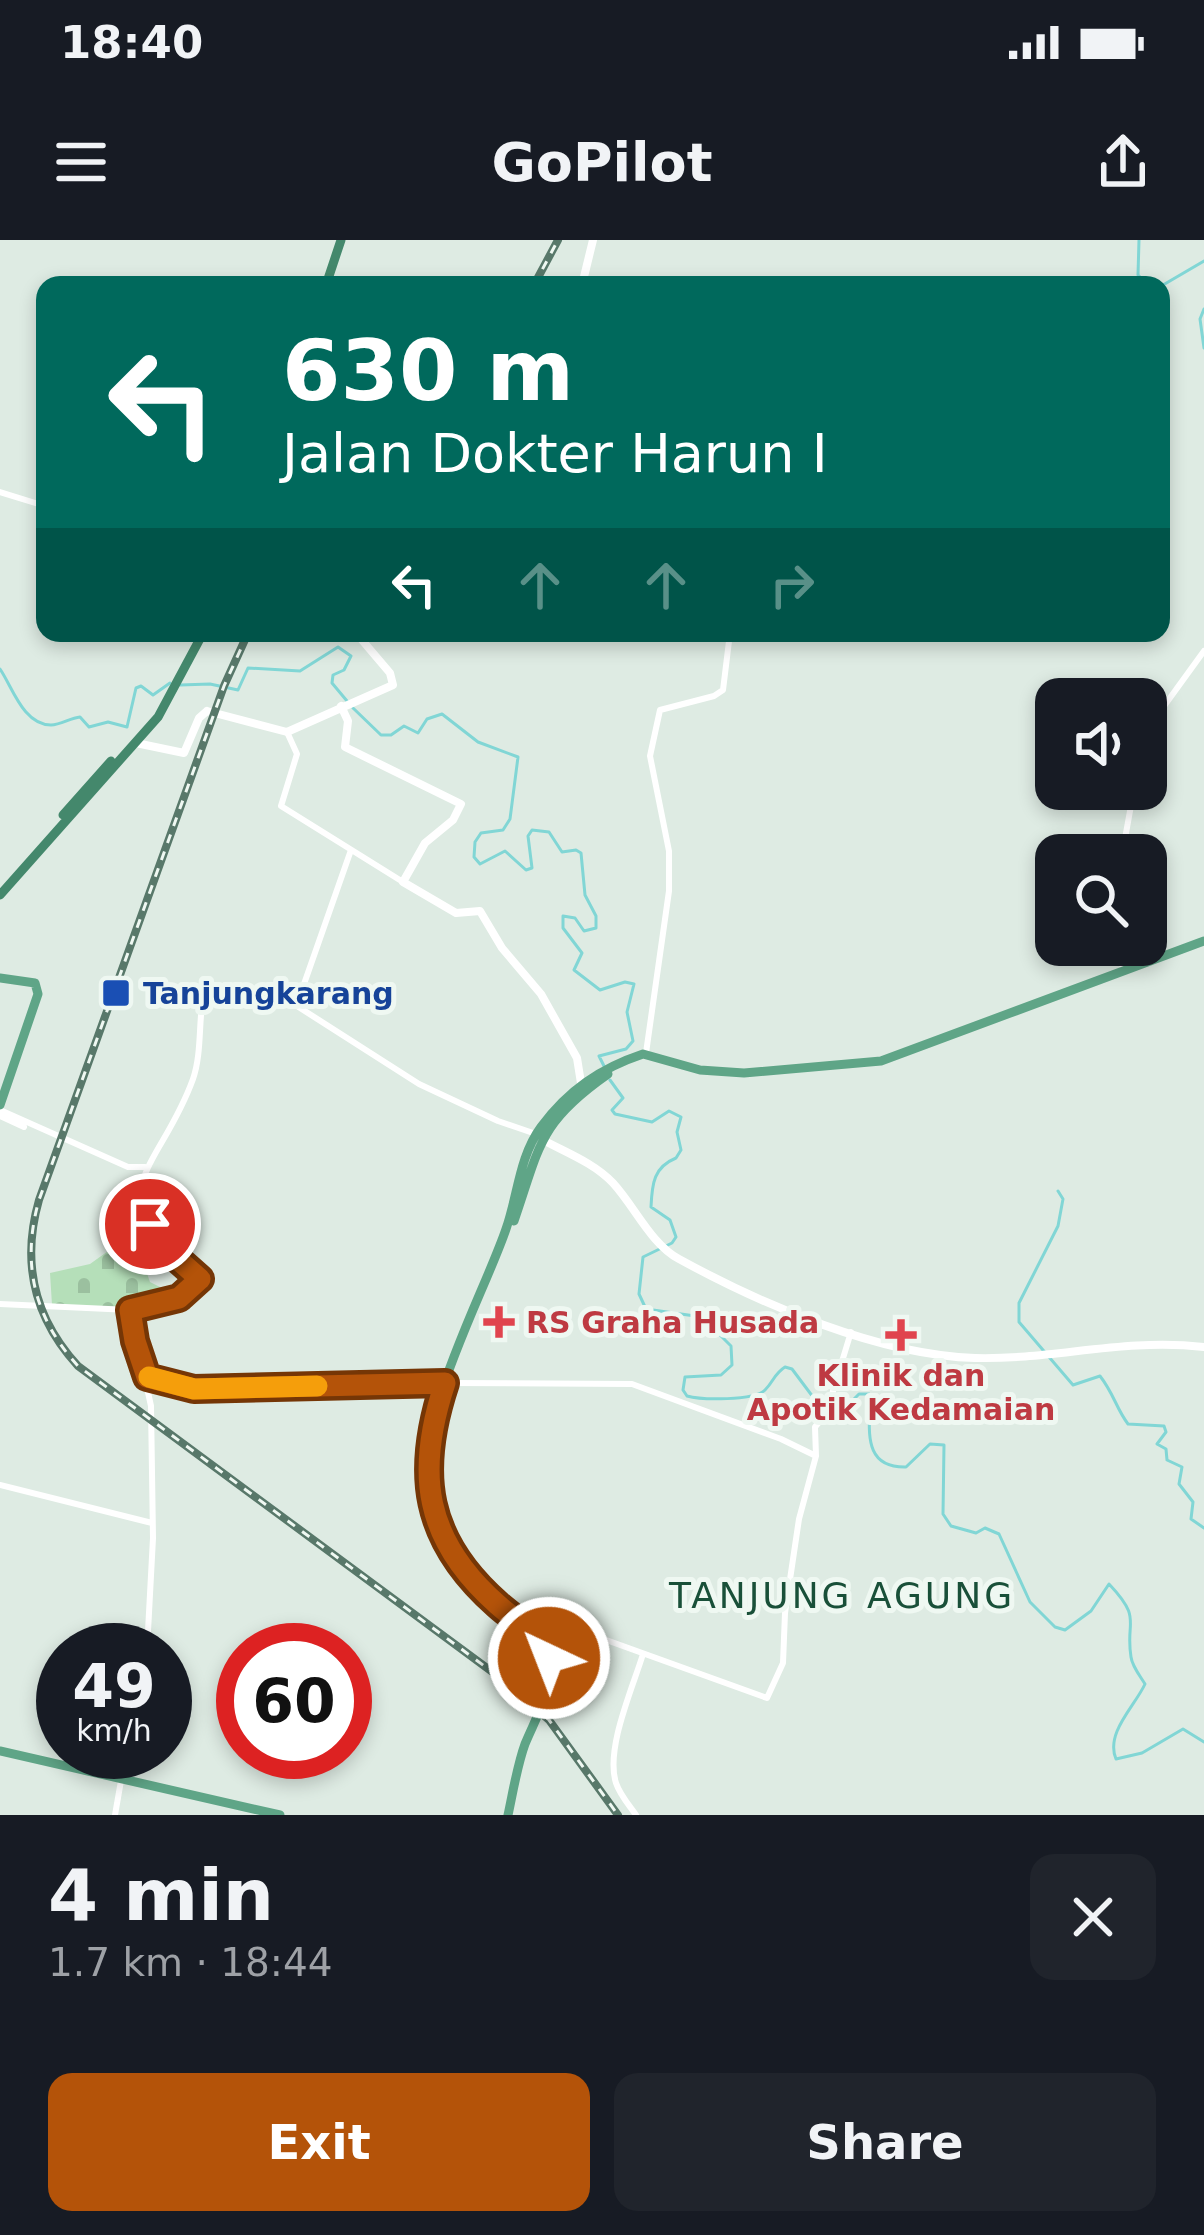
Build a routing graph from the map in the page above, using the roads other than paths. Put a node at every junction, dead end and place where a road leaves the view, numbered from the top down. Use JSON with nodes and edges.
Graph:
{"nodes":[{"id":1,"x":344,"y":240,"type":"edge"},
{"id":2,"x":592,"y":240,"type":"edge"},
{"id":3,"x":332,"y":276,"type":"edge"},
{"id":4,"x":584,"y":276,"type":"edge"},
{"id":5,"x":0,"y":492,"type":"edge"},
{"id":6,"x":36,"y":503,"type":"edge"},
{"id":7,"x":194,"y":642,"type":"edge"},
{"id":8,"x":195,"y":642,"type":"edge"},
{"id":9,"x":363,"y":642,"type":"edge"},
{"id":10,"x":729,"y":642,"type":"edge"},
{"id":11,"x":1204,"y":651,"type":"edge"},
{"id":12,"x":348,"y":702,"type":"junction"},
{"id":13,"x":1167,"y":702,"type":"edge"},
{"id":14,"x":286,"y":732,"type":"junction"},
{"id":15,"x":136,"y":742,"type":"junction"},
{"id":16,"x":352,"y":850,"type":"junction"},
{"id":17,"x":403,"y":882,"type":"junction"},
{"id":18,"x":0,"y":891,"type":"edge"},
{"id":19,"x":1204,"y":943,"type":"edge"},
{"id":20,"x":1123,"y":966,"type":"edge"},
{"id":21,"x":1125,"y":970,"type":"junction"},
{"id":22,"x":0,"y":978,"type":"edge"},
{"id":23,"x":297,"y":1006,"type":"junction"},
{"id":24,"x":990,"y":1024,"type":"junction"},
{"id":25,"x":646,"y":1053,"type":"junction"},
{"id":26,"x":13,"y":1066,"type":"junction"},
{"id":27,"x":602,"y":1074,"type":"junction"},
{"id":28,"x":581,"y":1083,"type":"junction"},
{"id":29,"x":0,"y":1094,"type":"edge"},
{"id":30,"x":0,"y":1110,"type":"edge"},
{"id":31,"x":558,"y":1113,"type":"junction"},
{"id":32,"x":48,"y":1135,"type":"junction"},
{"id":33,"x":532,"y":1145,"type":"junction"},
{"id":34,"x":146,"y":1166,"type":"junction"},
{"id":35,"x":143,"y":1178,"type":"junction"},
{"id":36,"x":515,"y":1208,"type":"junction"},
{"id":37,"x":0,"y":1304,"type":"edge"},
{"id":38,"x":130,"y":1310,"type":"junction"},
{"id":39,"x":851,"y":1332,"type":"junction"},
{"id":40,"x":1204,"y":1347,"type":"edge"},
{"id":41,"x":147,"y":1377,"type":"junction"},
{"id":42,"x":448,"y":1383,"type":"junction"},
{"id":43,"x":432,"y":1436,"type":"junction"},
{"id":44,"x":816,"y":1456,"type":"junction"},
{"id":45,"x":0,"y":1485,"type":"edge"},
{"id":46,"x":152,"y":1523,"type":"junction"},
{"id":47,"x":148,"y":1623,"type":"edge"},
{"id":48,"x":556,"y":1624,"type":"junction"},
{"id":49,"x":538,"y":1633,"type":"junction"},
{"id":50,"x":548,"y":1650,"type":"junction"},
{"id":51,"x":643,"y":1654,"type":"junction"},
{"id":52,"x":0,"y":1751,"type":"edge"},
{"id":53,"x":121,"y":1781,"type":"junction"},
{"id":54,"x":115,"y":1815,"type":"edge"},
{"id":55,"x":280,"y":1815,"type":"edge"},
{"id":56,"x":510,"y":1815,"type":"edge"},
{"id":57,"x":637,"y":1815,"type":"edge"}],
"edges":[{"from":1,"to":3,"type":"highway"},
{"from":2,"to":4,"type":"main road"},
{"from":5,"to":6,"type":"street"},
{"from":7,"to":18,"type":"highway"},
{"from":8,"to":15,"type":"highway"},
{"from":9,"to":12,"type":"main road"},
{"from":10,"to":25,"type":"street"},
{"from":11,"to":13,"type":"street"},
{"from":12,"to":14,"type":"main road"},
{"from":12,"to":17,"type":"main road"},
{"from":14,"to":15,"type":"main road"},
{"from":14,"to":16,"type":"street"},
{"from":15,"to":18,"type":"highway"},
{"from":16,"to":17,"type":"street"},
{"from":16,"to":23,"type":"street"},
{"from":17,"to":28,"type":"main road"},
{"from":19,"to":21,"type":"main road"},
{"from":19,"to":24,"type":"main road"},
{"from":20,"to":21,"type":"street"},
{"from":21,"to":24,"type":"main road"},
{"from":22,"to":26,"type":"main road"},
{"from":23,"to":33,"type":"street"},
{"from":23,"to":34,"type":"street"},
{"from":24,"to":25,"type":"main road"},
{"from":24,"to":27,"type":"main road"},
{"from":25,"to":27,"type":"main road"},
{"from":26,"to":29,"type":"main road"},
{"from":26,"to":30,"type":"main road"},
{"from":27,"to":28,"type":"main road"},
{"from":27,"to":31,"type":"main road"},
{"from":27,"to":36,"type":"main road"},
{"from":28,"to":31,"type":"main road"},
{"from":30,"to":32,"type":"street"},
{"from":31,"to":33,"type":"main road"},
{"from":32,"to":34,"type":"street"},
{"from":32,"to":35,"type":"street"},
{"from":33,"to":36,"type":"main road"},
{"from":33,"to":39,"type":"main road"},
{"from":34,"to":35,"type":"street"},
{"from":35,"to":38,"type":"street"},
{"from":36,"to":42,"type":"main road"},
{"from":37,"to":38,"type":"street"},
{"from":38,"to":41,"type":"street"},
{"from":39,"to":40,"type":"main road"},
{"from":39,"to":44,"type":"street"},
{"from":41,"to":42,"type":"street"},
{"from":41,"to":46,"type":"street"},
{"from":42,"to":43,"type":"main road"},
{"from":42,"to":44,"type":"street"},
{"from":43,"to":49,"type":"main road"},
{"from":43,"to":49,"type":"main road"},
{"from":44,"to":51,"type":"street"},
{"from":45,"to":46,"type":"street"},
{"from":46,"to":47,"type":"street"},
{"from":48,"to":49,"type":"street"},
{"from":48,"to":50,"type":"main road"},
{"from":48,"to":51,"type":"street"},
{"from":49,"to":50,"type":"main road"},
{"from":49,"to":56,"type":"main road"},
{"from":50,"to":56,"type":"main road"},
{"from":51,"to":57,"type":"street"},
{"from":52,"to":53,"type":"main road"},
{"from":53,"to":54,"type":"street"},
{"from":53,"to":55,"type":"main road"}]}
